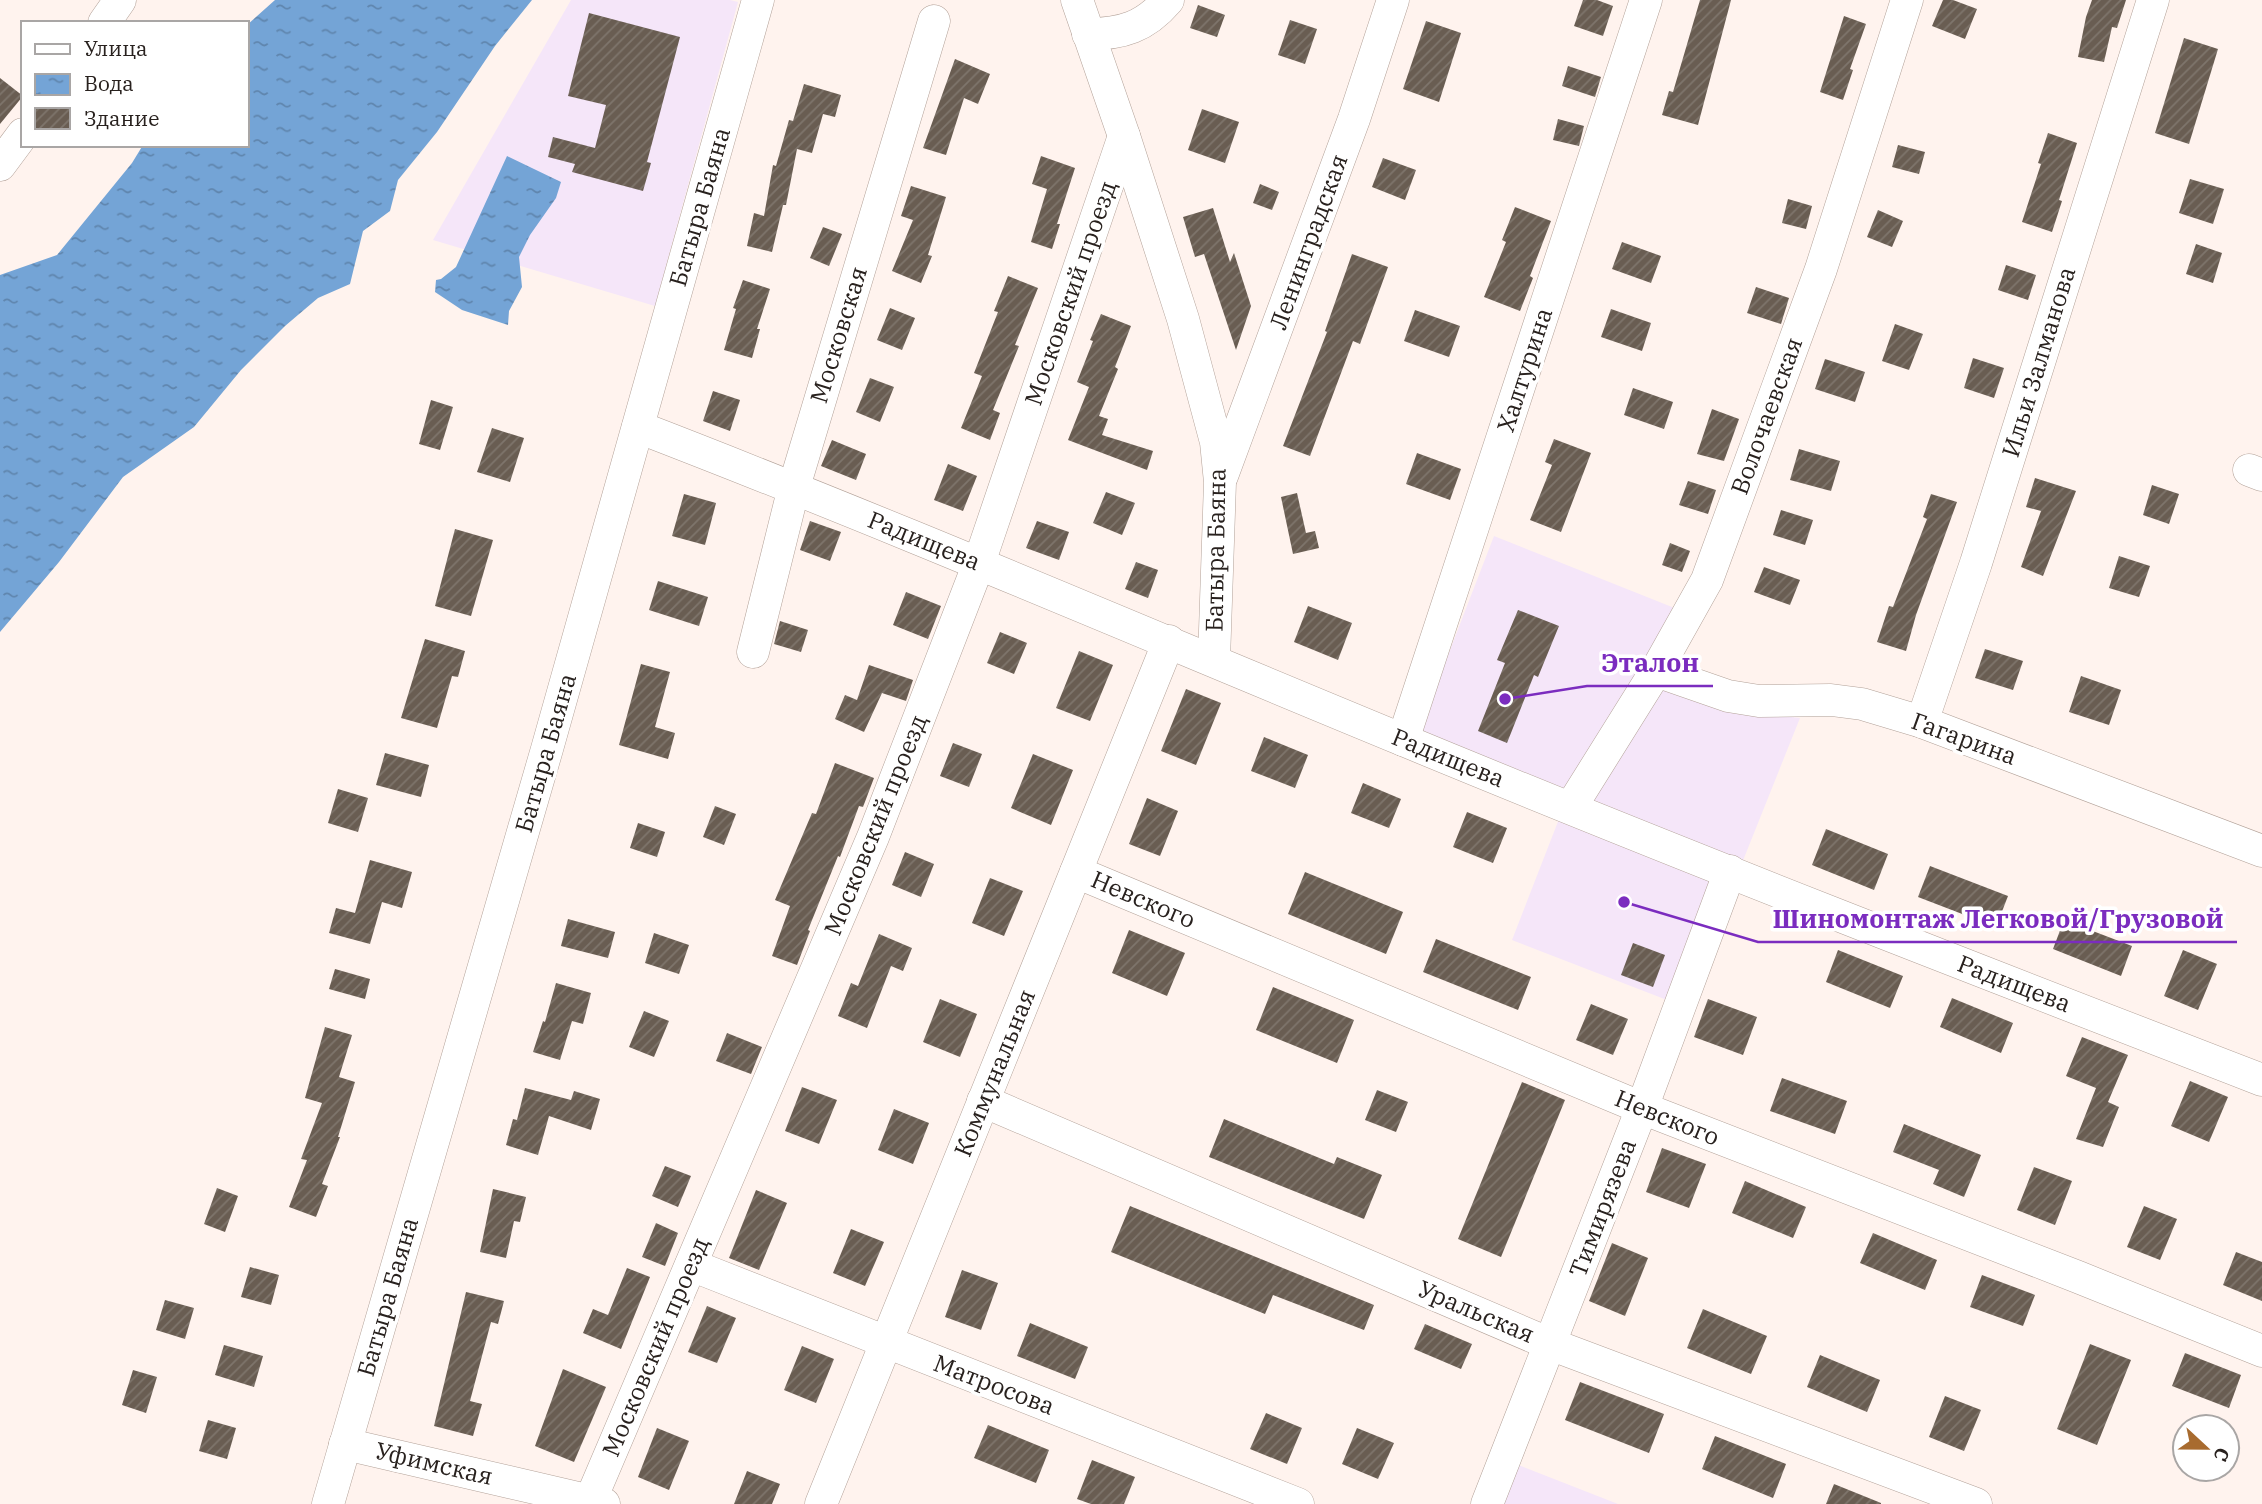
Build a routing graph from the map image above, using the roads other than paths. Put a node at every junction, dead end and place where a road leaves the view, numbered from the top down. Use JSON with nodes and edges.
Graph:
{"nodes":[{"id":1,"x":120,"y":0,"type":"edge"},
{"id":2,"x":758,"y":0,"type":"edge"},
{"id":3,"x":1077,"y":0,"type":"edge"},
{"id":4,"x":1168,"y":0,"type":"edge"},
{"id":5,"x":1393,"y":0,"type":"edge"},
{"id":6,"x":1646,"y":0,"type":"edge"},
{"id":7,"x":1907,"y":0,"type":"edge"},
{"id":8,"x":2152,"y":0,"type":"edge"},
{"id":9,"x":105,"y":21,"type":"edge"},
{"id":10,"x":934,"y":21,"type":"dead end"},
{"id":11,"x":1088,"y":34,"type":"junction"},
{"id":12,"x":1124,"y":136,"type":"junction"},
{"id":13,"x":21,"y":137,"type":"edge"},
{"id":14,"x":0,"y":165,"type":"edge"},
{"id":15,"x":638,"y":427,"type":"junction"},
{"id":16,"x":1220,"y":482,"type":"junction"},
{"id":17,"x":794,"y":487,"type":"junction"},
{"id":18,"x":979,"y":563,"type":"junction"},
{"id":19,"x":1169,"y":641,"type":"junction"},
{"id":20,"x":753,"y":652,"type":"dead end"},
{"id":21,"x":1214,"y":660,"type":"junction"},
{"id":22,"x":1656,"y":671,"type":"junction"},
{"id":23,"x":1922,"y":722,"type":"junction"},
{"id":24,"x":1403,"y":740,"type":"junction"},
{"id":25,"x":1571,"y":807,"type":"junction"},
{"id":26,"x":2262,"y":851,"type":"edge"},
{"id":27,"x":1730,"y":871,"type":"junction"},
{"id":28,"x":1076,"y":872,"type":"junction"},
{"id":29,"x":2262,"y":1080,"type":"edge"},
{"id":30,"x":983,"y":1101,"type":"junction"},
{"id":31,"x":1642,"y":1108,"type":"junction"},
{"id":32,"x":691,"y":1265,"type":"junction"},
{"id":33,"x":886,"y":1342,"type":"junction"},
{"id":34,"x":1550,"y":1344,"type":"junction"},
{"id":35,"x":2262,"y":1351,"type":"edge"},
{"id":36,"x":345,"y":1444,"type":"junction"},
{"id":37,"x":597,"y":1502,"type":"edge"},
{"id":38,"x":328,"y":1504,"type":"edge"},
{"id":39,"x":821,"y":1504,"type":"edge"},
{"id":40,"x":1298,"y":1504,"type":"edge"},
{"id":41,"x":1487,"y":1504,"type":"edge"},
{"id":42,"x":1976,"y":1504,"type":"edge"}],
"edges":[{"from":1,"to":9,"type":"street"},
{"from":2,"to":15,"type":"street","name":"Батыра Баяна"},
{"from":3,"to":11,"type":"street","name":"Батыра Баяна"},
{"from":4,"to":11,"type":"street"},
{"from":5,"to":16,"type":"street","name":"Ленинградская"},
{"from":6,"to":24,"type":"street","name":"Халтурина"},
{"from":7,"to":22,"type":"street","name":"Волочаевская"},
{"from":8,"to":23,"type":"street","name":"Ильи Залманова"},
{"from":10,"to":17,"type":"street","name":"Московская"},
{"from":11,"to":12,"type":"street","name":"Батыра Баяна"},
{"from":12,"to":16,"type":"street","name":"Батыра Баяна"},
{"from":12,"to":18,"type":"street","name":"Московский проезд"},
{"from":13,"to":14,"type":"street"},
{"from":15,"to":17,"type":"street","name":"Радищева"},
{"from":15,"to":36,"type":"street","name":"Батыра Баяна"},
{"from":16,"to":21,"type":"street","name":"Батыра Баяна"},
{"from":17,"to":18,"type":"street","name":"Радищева"},
{"from":17,"to":20,"type":"street","name":"Московская"},
{"from":18,"to":19,"type":"street","name":"Радищева"},
{"from":18,"to":32,"type":"street","name":"Московский проезд"},
{"from":19,"to":21,"type":"street","name":"Радищева"},
{"from":19,"to":28,"type":"street","name":"Коммунальная"},
{"from":21,"to":24,"type":"street","name":"Радищева"},
{"from":22,"to":23,"type":"street","name":"Гагарина"},
{"from":22,"to":25,"type":"street","name":"Волочаевская"},
{"from":23,"to":26,"type":"street","name":"Гагарина"},
{"from":24,"to":25,"type":"street","name":"Радищева"},
{"from":25,"to":27,"type":"street","name":"Радищева"},
{"from":27,"to":29,"type":"street","name":"Радищева"},
{"from":27,"to":31,"type":"street","name":"Тимирязева"},
{"from":28,"to":30,"type":"street","name":"Коммунальная"},
{"from":28,"to":31,"type":"street","name":"Невского"},
{"from":30,"to":33,"type":"street","name":"Коммунальная"},
{"from":30,"to":34,"type":"street","name":"Уральская"},
{"from":31,"to":34,"type":"street","name":"Тимирязева"},
{"from":31,"to":35,"type":"street","name":"Невского"},
{"from":32,"to":33,"type":"street","name":"Матросова"},
{"from":32,"to":37,"type":"street","name":"Московский проезд"},
{"from":33,"to":39,"type":"street","name":"Коммунальная"},
{"from":33,"to":40,"type":"street","name":"Матросова"},
{"from":34,"to":41,"type":"street","name":"Тимирязева"},
{"from":34,"to":42,"type":"street","name":"Уральская"},
{"from":36,"to":37,"type":"street","name":"Уфимская"},
{"from":36,"to":38,"type":"street","name":"Батыра Баяна"}]}
